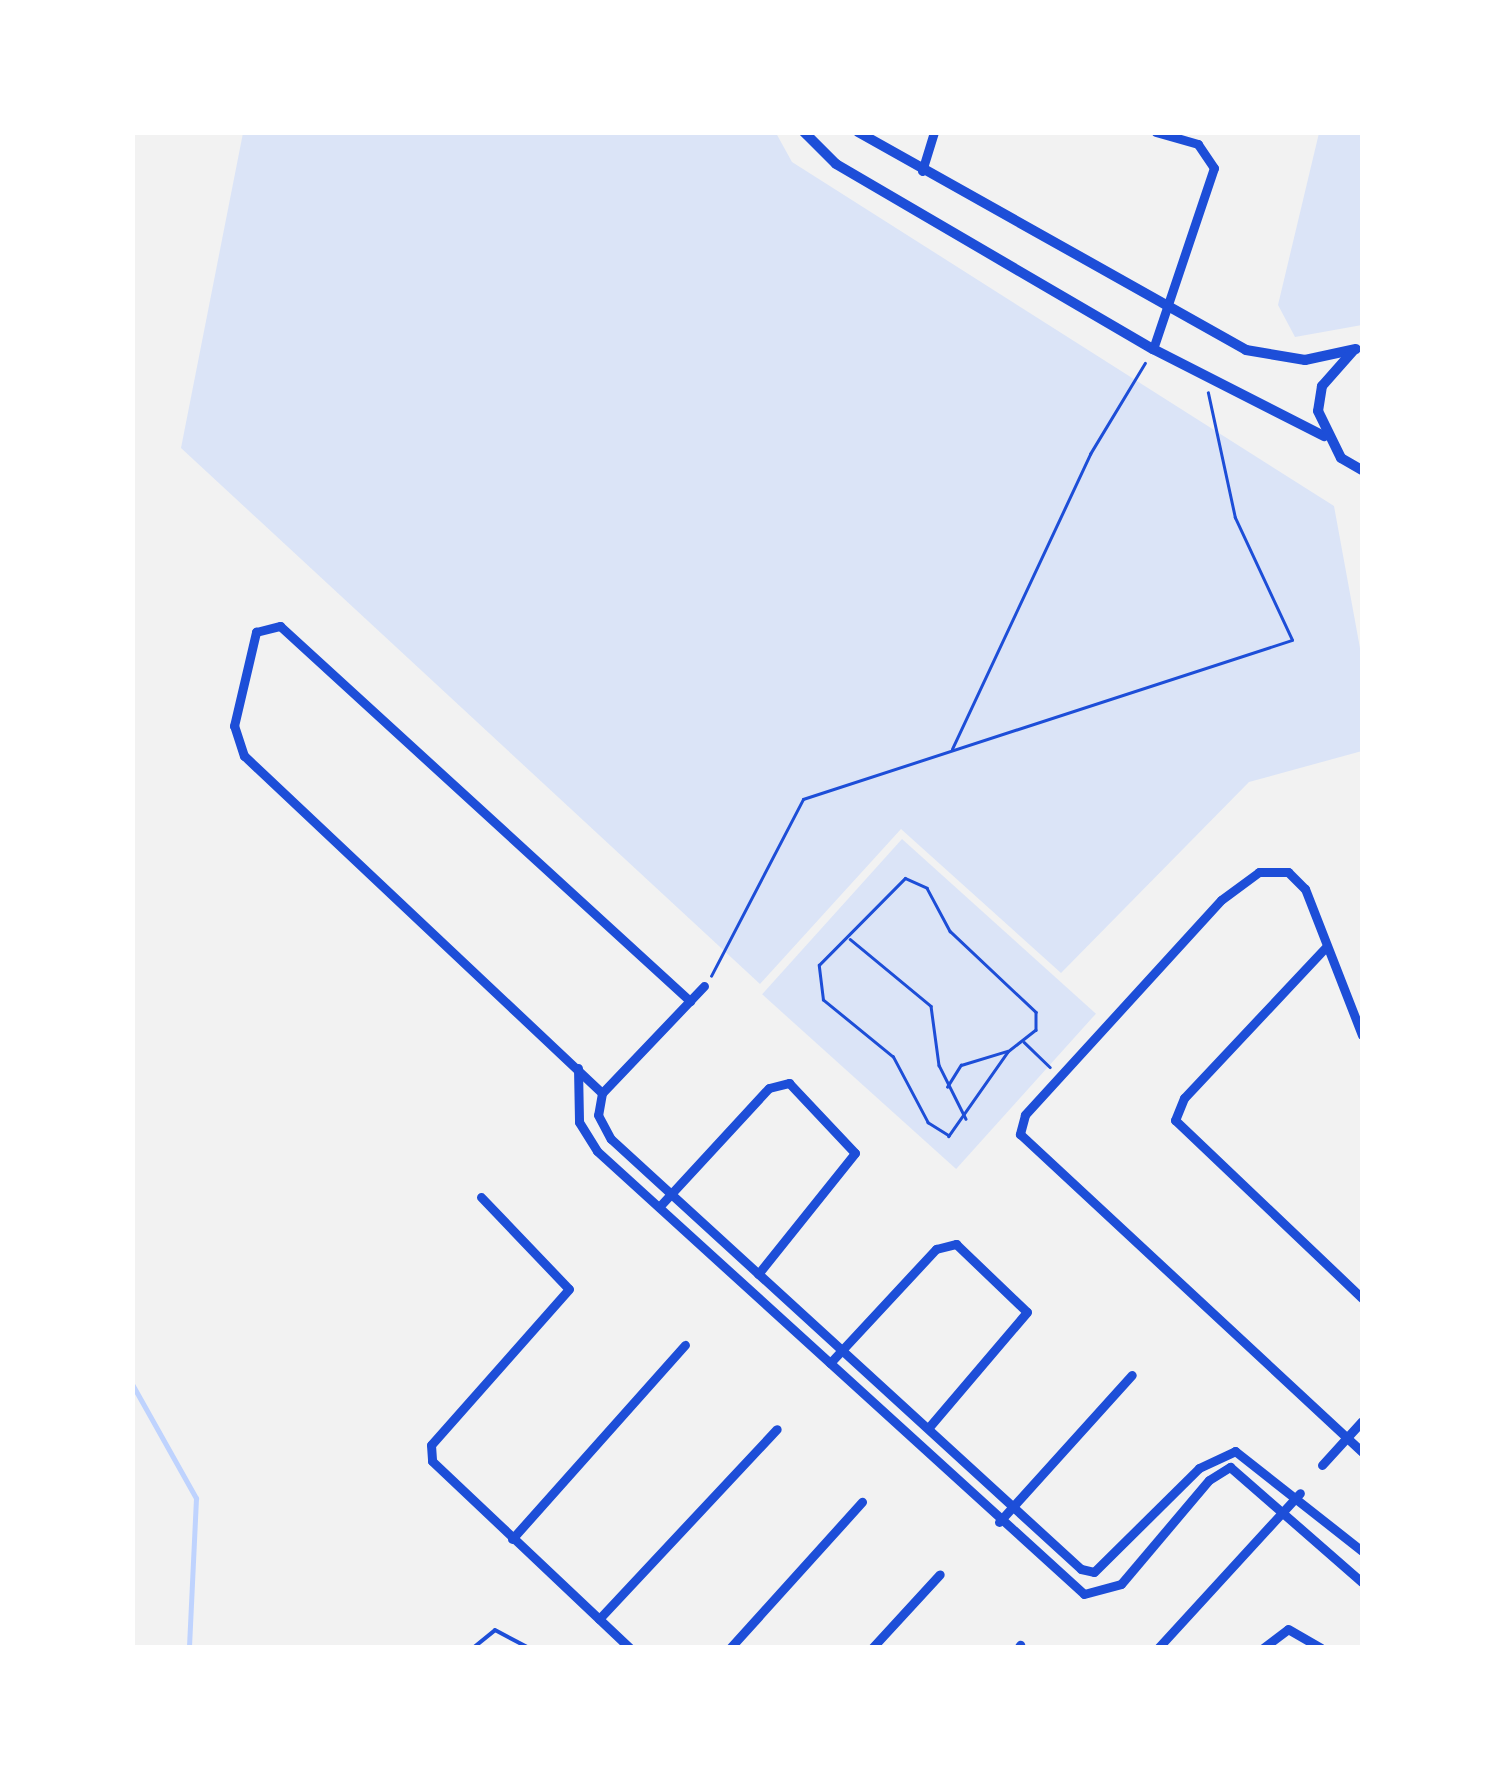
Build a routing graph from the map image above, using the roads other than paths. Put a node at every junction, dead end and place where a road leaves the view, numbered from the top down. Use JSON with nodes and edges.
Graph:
{"nodes":[{"id":1,"x":804,"y":132,"type":"edge"},
{"id":2,"x":858,"y":132,"type":"edge"},
{"id":3,"x":934,"y":132,"type":"edge"},
{"id":4,"x":1156,"y":132,"type":"edge"},
{"id":5,"x":922,"y":171,"type":"junction"},
{"id":6,"x":1170,"y":311,"type":"junction"},
{"id":7,"x":1359,"y":348,"type":"edge"},
{"id":8,"x":1153,"y":349,"type":"junction"},
{"id":9,"x":1324,"y":436,"type":"junction"},
{"id":10,"x":1362,"y":470,"type":"edge"},
{"id":11,"x":1325,"y":948,"type":"junction"},
{"id":12,"x":704,"y":986,"type":"road end"},
{"id":13,"x":690,"y":1001,"type":"junction"},
{"id":14,"x":1362,"y":1036,"type":"edge"},
{"id":15,"x":578,"y":1068,"type":"junction"},
{"id":16,"x":602,"y":1093,"type":"junction"},
{"id":17,"x":672,"y":1192,"type":"junction"},
{"id":18,"x":481,"y":1197,"type":"dead end"},
{"id":19,"x":659,"y":1206,"type":"junction"},
{"id":20,"x":758,"y":1274,"type":"junction"},
{"id":21,"x":1362,"y":1298,"type":"edge"},
{"id":22,"x":685,"y":1346,"type":"dead end"},
{"id":23,"x":842,"y":1350,"type":"junction"},
{"id":24,"x":830,"y":1363,"type":"junction"},
{"id":25,"x":1132,"y":1375,"type":"dead end"},
{"id":26,"x":1362,"y":1421,"type":"edge"},
{"id":27,"x":929,"y":1427,"type":"junction"},
{"id":28,"x":777,"y":1430,"type":"dead end"},
{"id":29,"x":1347,"y":1438,"type":"junction"},
{"id":30,"x":1235,"y":1451,"type":"junction"},
{"id":31,"x":1362,"y":1452,"type":"edge"},
{"id":32,"x":1322,"y":1466,"type":"dead end"},
{"id":33,"x":1230,"y":1468,"type":"junction"},
{"id":34,"x":1300,"y":1493,"type":"junction"},
{"id":35,"x":862,"y":1502,"type":"dead end"},
{"id":36,"x":1012,"y":1506,"type":"junction"},
{"id":37,"x":1284,"y":1511,"type":"junction"},
{"id":38,"x":999,"y":1522,"type":"junction"},
{"id":39,"x":512,"y":1539,"type":"junction"},
{"id":40,"x":1362,"y":1551,"type":"edge"},
{"id":41,"x":1094,"y":1572,"type":"junction"},
{"id":42,"x":940,"y":1574,"type":"dead end"},
{"id":43,"x":1362,"y":1582,"type":"edge"},
{"id":44,"x":1098,"y":1596,"type":"junction"},
{"id":45,"x":599,"y":1618,"type":"junction"},
{"id":46,"x":473,"y":1648,"type":"edge"},
{"id":47,"x":530,"y":1648,"type":"edge"},
{"id":48,"x":630,"y":1648,"type":"edge"},
{"id":49,"x":730,"y":1648,"type":"edge"},
{"id":50,"x":872,"y":1648,"type":"edge"},
{"id":51,"x":1158,"y":1648,"type":"edge"},
{"id":52,"x":1263,"y":1648,"type":"edge"},
{"id":53,"x":1320,"y":1648,"type":"edge"}],
"edges":[{"from":1,"to":8,"type":"street"},
{"from":2,"to":5,"type":"street"},
{"from":3,"to":5,"type":"street"},
{"from":4,"to":6,"type":"street"},
{"from":5,"to":6,"type":"street"},
{"from":6,"to":7,"type":"street"},
{"from":6,"to":8,"type":"street"},
{"from":7,"to":9,"type":"street"},
{"from":8,"to":9,"type":"street"},
{"from":9,"to":10,"type":"street"},
{"from":11,"to":14,"type":"street"},
{"from":11,"to":21,"type":"street"},
{"from":11,"to":29,"type":"street"},
{"from":12,"to":13,"type":"street"},
{"from":13,"to":15,"type":"street"},
{"from":13,"to":16,"type":"street"},
{"from":15,"to":16,"type":"street"},
{"from":15,"to":19,"type":"street"},
{"from":16,"to":17,"type":"street"},
{"from":17,"to":19,"type":"street"},
{"from":17,"to":20,"type":"street"},
{"from":17,"to":20,"type":"street"},
{"from":18,"to":39,"type":"street"},
{"from":19,"to":24,"type":"street"},
{"from":20,"to":23,"type":"street"},
{"from":22,"to":39,"type":"street"},
{"from":23,"to":24,"type":"street"},
{"from":23,"to":27,"type":"street"},
{"from":23,"to":27,"type":"street"},
{"from":24,"to":38,"type":"street"},
{"from":25,"to":36,"type":"street"},
{"from":26,"to":29,"type":"street"},
{"from":27,"to":36,"type":"street"},
{"from":28,"to":45,"type":"street"},
{"from":29,"to":31,"type":"street"},
{"from":29,"to":32,"type":"street"},
{"from":30,"to":33,"type":"street"},
{"from":30,"to":34,"type":"street"},
{"from":30,"to":41,"type":"street"},
{"from":33,"to":37,"type":"street"},
{"from":33,"to":44,"type":"street"},
{"from":34,"to":37,"type":"street"},
{"from":34,"to":40,"type":"street"},
{"from":35,"to":49,"type":"street"},
{"from":36,"to":38,"type":"street"},
{"from":36,"to":41,"type":"street"},
{"from":37,"to":43,"type":"street"},
{"from":37,"to":51,"type":"street"},
{"from":38,"to":44,"type":"street"},
{"from":39,"to":45,"type":"street"},
{"from":41,"to":44,"type":"street"},
{"from":42,"to":50,"type":"street"},
{"from":45,"to":48,"type":"street"},
{"from":46,"to":47,"type":"lane"},
{"from":52,"to":53,"type":"street"}]}
